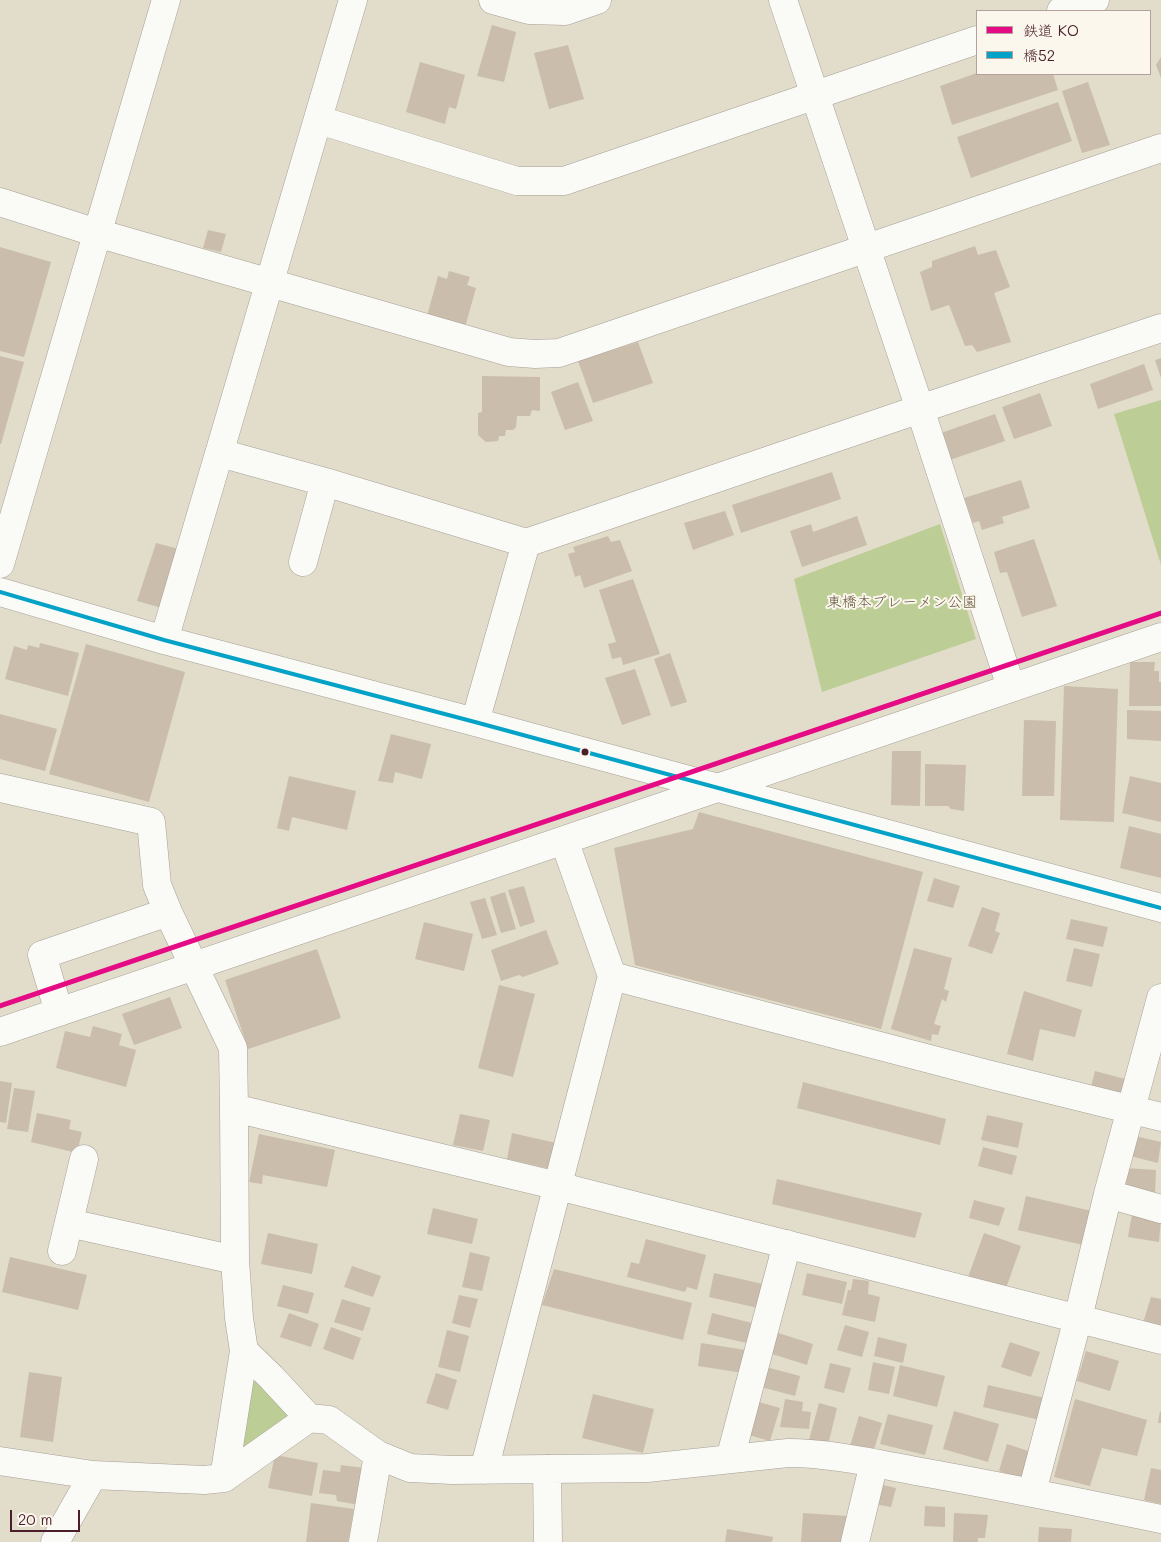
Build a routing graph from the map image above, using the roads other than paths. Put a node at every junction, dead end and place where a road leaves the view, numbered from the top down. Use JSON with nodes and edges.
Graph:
{"nodes":[{"id":1,"x":166,"y":0,"type":"edge"},
{"id":2,"x":354,"y":0,"type":"edge"},
{"id":3,"x":493,"y":0,"type":"edge"},
{"id":4,"x":597,"y":0,"type":"edge"},
{"id":5,"x":783,"y":0,"type":"edge"},
{"id":6,"x":1095,"y":0,"type":"edge"},
{"id":7,"x":1064,"y":10,"type":"edge"},
{"id":8,"x":976,"y":40,"type":"edge"},
{"id":9,"x":815,"y":95,"type":"junction"},
{"id":10,"x":319,"y":120,"type":"junction"},
{"id":11,"x":1161,"y":148,"type":"edge"},
{"id":12,"x":0,"y":202,"type":"edge"},
{"id":13,"x":97,"y":233,"type":"junction"},
{"id":14,"x":866,"y":249,"type":"junction"},
{"id":15,"x":270,"y":282,"type":"junction"},
{"id":16,"x":1161,"y":328,"type":"edge"},
{"id":17,"x":920,"y":408,"type":"junction"},
{"id":18,"x":220,"y":453,"type":"junction"},
{"id":19,"x":325,"y":482,"type":"junction"},
{"id":20,"x":526,"y":544,"type":"junction"},
{"id":21,"x":303,"y":562,"type":"dead end"},
{"id":22,"x":0,"y":564,"type":"edge"},
{"id":23,"x":0,"y":592,"type":"edge"},
{"id":24,"x":1161,"y":637,"type":"edge"},
{"id":25,"x":164,"y":640,"type":"junction"},
{"id":26,"x":1011,"y":687,"type":"junction"},
{"id":27,"x":475,"y":722,"type":"junction"},
{"id":28,"x":717,"y":787,"type":"junction"},
{"id":29,"x":0,"y":788,"type":"edge"},
{"id":30,"x":564,"y":840,"type":"junction"},
{"id":31,"x":1161,"y":908,"type":"edge"},
{"id":32,"x":168,"y":912,"type":"junction"},
{"id":33,"x":194,"y":967,"type":"junction"},
{"id":34,"x":612,"y":976,"type":"junction"},
{"id":35,"x":1161,"y":998,"type":"edge"},
{"id":36,"x":59,"y":1012,"type":"junction"},
{"id":37,"x":0,"y":1032,"type":"edge"},
{"id":38,"x":234,"y":1108,"type":"junction"},
{"id":39,"x":1131,"y":1109,"type":"junction"},
{"id":40,"x":1161,"y":1117,"type":"edge"},
{"id":41,"x":84,"y":1159,"type":"dead end"},
{"id":42,"x":558,"y":1186,"type":"junction"},
{"id":43,"x":1108,"y":1194,"type":"junction"},
{"id":44,"x":1161,"y":1209,"type":"edge"},
{"id":45,"x":69,"y":1223,"type":"junction"},
{"id":46,"x":787,"y":1244,"type":"junction"},
{"id":47,"x":62,"y":1250,"type":"dead end"},
{"id":48,"x":235,"y":1260,"type":"junction"},
{"id":49,"x":1078,"y":1318,"type":"junction"},
{"id":50,"x":1161,"y":1340,"type":"edge"},
{"id":51,"x":244,"y":1351,"type":"junction"},
{"id":52,"x":310,"y":1418,"type":"junction"},
{"id":53,"x":378,"y":1455,"type":"junction"},
{"id":54,"x":730,"y":1459,"type":"junction"},
{"id":55,"x":0,"y":1461,"type":"edge"},
{"id":56,"x":874,"y":1463,"type":"junction"},
{"id":57,"x":547,"y":1469,"type":"junction"},
{"id":58,"x":484,"y":1470,"type":"junction"},
{"id":59,"x":93,"y":1475,"type":"junction"},
{"id":60,"x":224,"y":1478,"type":"junction"},
{"id":61,"x":1032,"y":1492,"type":"junction"},
{"id":62,"x":1161,"y":1519,"type":"edge"},
{"id":63,"x":55,"y":1542,"type":"edge"},
{"id":64,"x":363,"y":1542,"type":"edge"},
{"id":65,"x":548,"y":1542,"type":"edge"},
{"id":66,"x":855,"y":1542,"type":"edge"}],
"edges":[{"from":1,"to":13,"type":"street"},
{"from":2,"to":10,"type":"street"},
{"from":3,"to":4,"type":"street"},
{"from":5,"to":9,"type":"street"},
{"from":6,"to":7,"type":"street"},
{"from":8,"to":9,"type":"street"},
{"from":9,"to":10,"type":"street"},
{"from":9,"to":14,"type":"street"},
{"from":10,"to":15,"type":"street"},
{"from":11,"to":14,"type":"street"},
{"from":12,"to":13,"type":"street"},
{"from":13,"to":15,"type":"street"},
{"from":13,"to":22,"type":"street"},
{"from":14,"to":15,"type":"street"},
{"from":14,"to":17,"type":"street"},
{"from":15,"to":18,"type":"street"},
{"from":16,"to":17,"type":"street"},
{"from":17,"to":20,"type":"street"},
{"from":17,"to":26,"type":"street"},
{"from":18,"to":19,"type":"street"},
{"from":18,"to":25,"type":"street"},
{"from":19,"to":20,"type":"street"},
{"from":19,"to":21,"type":"street"},
{"from":20,"to":27,"type":"street"},
{"from":23,"to":25,"type":"street"},
{"from":24,"to":26,"type":"street"},
{"from":25,"to":27,"type":"street"},
{"from":26,"to":28,"type":"street"},
{"from":27,"to":28,"type":"street"},
{"from":28,"to":30,"type":"street"},
{"from":28,"to":31,"type":"street"},
{"from":29,"to":32,"type":"street"},
{"from":30,"to":33,"type":"street"},
{"from":30,"to":34,"type":"street"},
{"from":32,"to":33,"type":"street"},
{"from":32,"to":36,"type":"street"},
{"from":33,"to":36,"type":"street"},
{"from":33,"to":38,"type":"street"},
{"from":34,"to":39,"type":"street"},
{"from":34,"to":42,"type":"street"},
{"from":35,"to":39,"type":"street"},
{"from":36,"to":37,"type":"street"},
{"from":38,"to":42,"type":"street"},
{"from":38,"to":48,"type":"street"},
{"from":39,"to":40,"type":"street"},
{"from":39,"to":43,"type":"street"},
{"from":41,"to":45,"type":"street"},
{"from":42,"to":46,"type":"street"},
{"from":42,"to":58,"type":"street"},
{"from":43,"to":44,"type":"street"},
{"from":43,"to":49,"type":"street"},
{"from":45,"to":47,"type":"street"},
{"from":45,"to":48,"type":"street"},
{"from":46,"to":49,"type":"street"},
{"from":46,"to":54,"type":"street"},
{"from":48,"to":51,"type":"street"},
{"from":49,"to":50,"type":"street"},
{"from":49,"to":61,"type":"street"},
{"from":51,"to":52,"type":"street"},
{"from":51,"to":60,"type":"street"},
{"from":52,"to":53,"type":"street"},
{"from":52,"to":60,"type":"street"},
{"from":53,"to":58,"type":"street"},
{"from":53,"to":64,"type":"street"},
{"from":54,"to":56,"type":"street"},
{"from":54,"to":57,"type":"street"},
{"from":55,"to":59,"type":"street"},
{"from":56,"to":61,"type":"street"},
{"from":56,"to":66,"type":"street"},
{"from":57,"to":58,"type":"street"},
{"from":57,"to":65,"type":"street"},
{"from":59,"to":60,"type":"street"},
{"from":59,"to":63,"type":"street"},
{"from":61,"to":62,"type":"street"}]}
